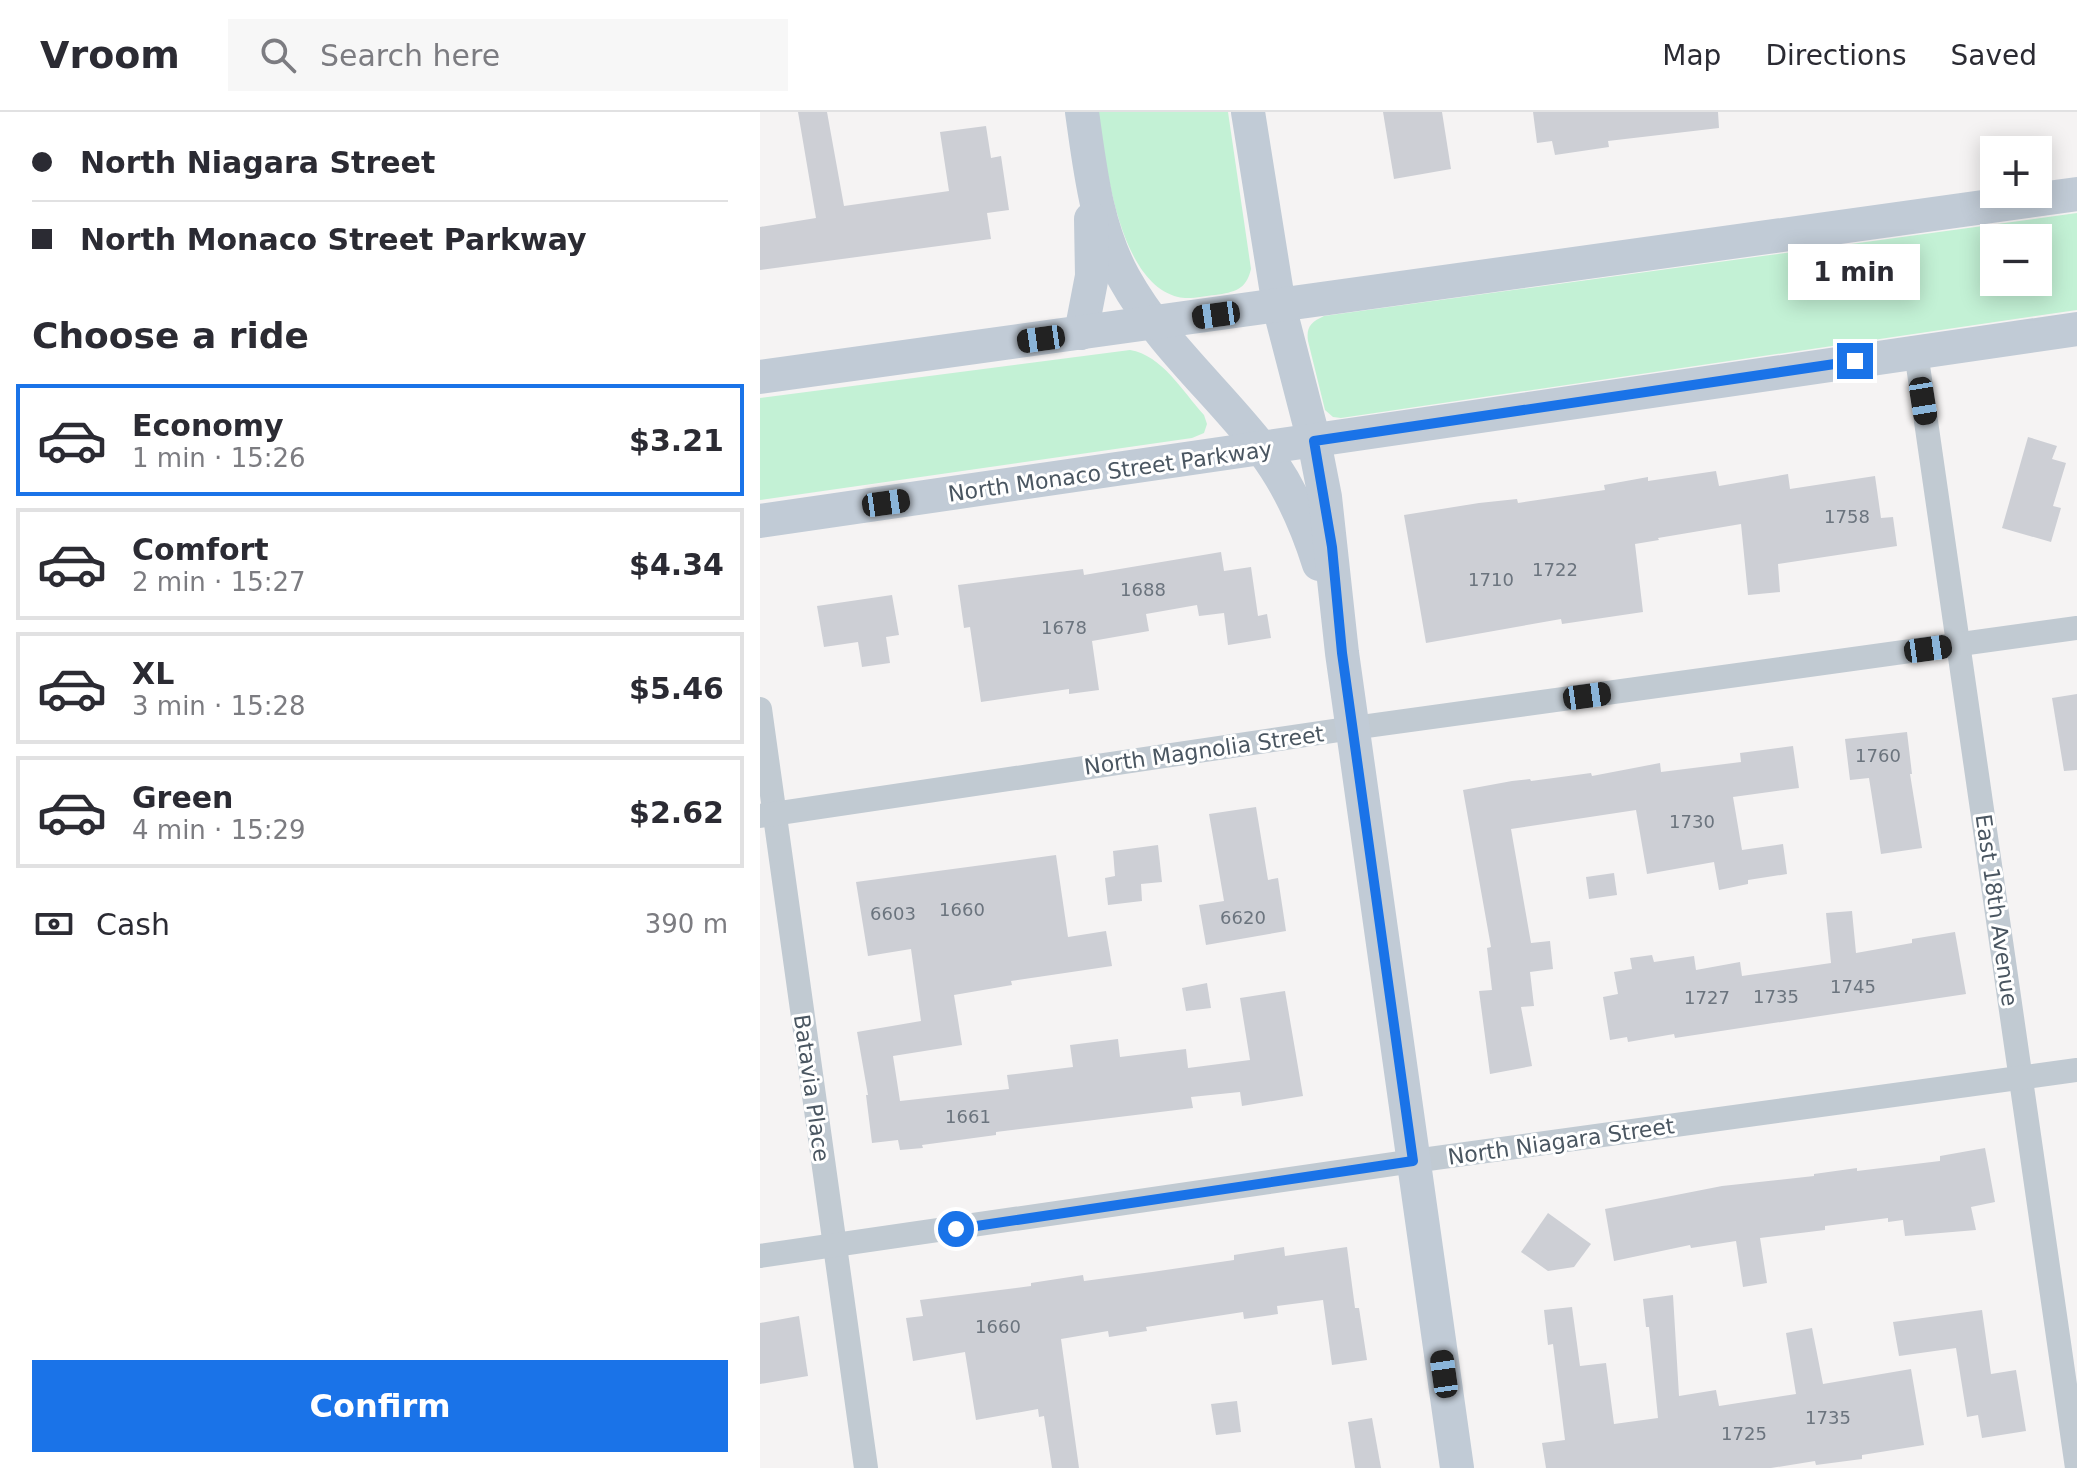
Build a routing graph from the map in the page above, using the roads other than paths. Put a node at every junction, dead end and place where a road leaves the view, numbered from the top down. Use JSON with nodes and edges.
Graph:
{"nodes":[{"id":1,"x":1082,"y":112,"type":"edge"},
{"id":2,"x":1248,"y":112,"type":"edge"},
{"id":3,"x":1090,"y":167,"type":"junction"},
{"id":4,"x":2077,"y":194,"type":"edge"},
{"id":5,"x":1279,"y":306,"type":"junction"},
{"id":6,"x":1153,"y":324,"type":"junction"},
{"id":7,"x":2077,"y":329,"type":"edge"},
{"id":8,"x":1081,"y":333,"type":"junction"},
{"id":9,"x":1916,"y":352,"type":"junction"},
{"id":10,"x":760,"y":377,"type":"edge"},
{"id":11,"x":1314,"y":441,"type":"junction"},
{"id":12,"x":1262,"y":449,"type":"junction"},
{"id":13,"x":760,"y":521,"type":"edge"},
{"id":14,"x":2077,"y":628,"type":"edge"},
{"id":15,"x":1959,"y":645,"type":"junction"},
{"id":16,"x":1342,"y":653,"type":"junction"},
{"id":17,"x":760,"y":709,"type":"edge"},
{"id":18,"x":1353,"y":728,"type":"junction"},
{"id":19,"x":768,"y":815,"type":"edge"},
{"id":20,"x":2077,"y":1070,"type":"edge"},
{"id":21,"x":2021,"y":1078,"type":"junction"},
{"id":22,"x":1413,"y":1161,"type":"junction"},
{"id":23,"x":834,"y":1247,"type":"junction"},
{"id":24,"x":760,"y":1256,"type":"edge"},
{"id":25,"x":866,"y":1468,"type":"edge"},
{"id":26,"x":1457,"y":1468,"type":"edge"},
{"id":27,"x":2077,"y":1468,"type":"edge"}],
"edges":[{"from":1,"to":3,"type":"main road"},
{"from":2,"to":5,"type":"main road"},
{"from":3,"to":6,"type":"main road"},
{"from":3,"to":8,"type":"main road"},
{"from":4,"to":5,"type":"main road"},
{"from":5,"to":6,"type":"main road"},
{"from":5,"to":11,"type":"main road"},
{"from":6,"to":8,"type":"main road"},
{"from":6,"to":12,"type":"main road"},
{"from":7,"to":9,"type":"main road","name":"North Monaco Street Parkway"},
{"from":8,"to":10,"type":"main road"},
{"from":9,"to":11,"type":"main road","name":"North Monaco Street Parkway"},
{"from":9,"to":15,"type":"street","name":"East 18th Avenue"},
{"from":11,"to":12,"type":"main road","name":"North Monaco Street Parkway"},
{"from":11,"to":16,"type":"main road"},
{"from":12,"to":13,"type":"main road","name":"North Monaco Street Parkway"},
{"from":12,"to":16,"type":"main road"},
{"from":14,"to":15,"type":"street","name":"North Magnolia Street"},
{"from":15,"to":18,"type":"street","name":"North Magnolia Street"},
{"from":15,"to":21,"type":"street","name":"East 18th Avenue"},
{"from":16,"to":18,"type":"main road"},
{"from":17,"to":19,"type":"street","name":"Batavia Place"},
{"from":18,"to":19,"type":"street","name":"North Magnolia Street"},
{"from":18,"to":22,"type":"main road"},
{"from":19,"to":23,"type":"street","name":"Batavia Place"},
{"from":20,"to":21,"type":"street","name":"North Niagara Street"},
{"from":21,"to":22,"type":"street","name":"North Niagara Street"},
{"from":21,"to":27,"type":"street","name":"East 18th Avenue"},
{"from":22,"to":23,"type":"street","name":"North Niagara Street"},
{"from":22,"to":26,"type":"main road"},
{"from":23,"to":24,"type":"street","name":"North Niagara Street"},
{"from":23,"to":25,"type":"street","name":"Batavia Place"}]}
